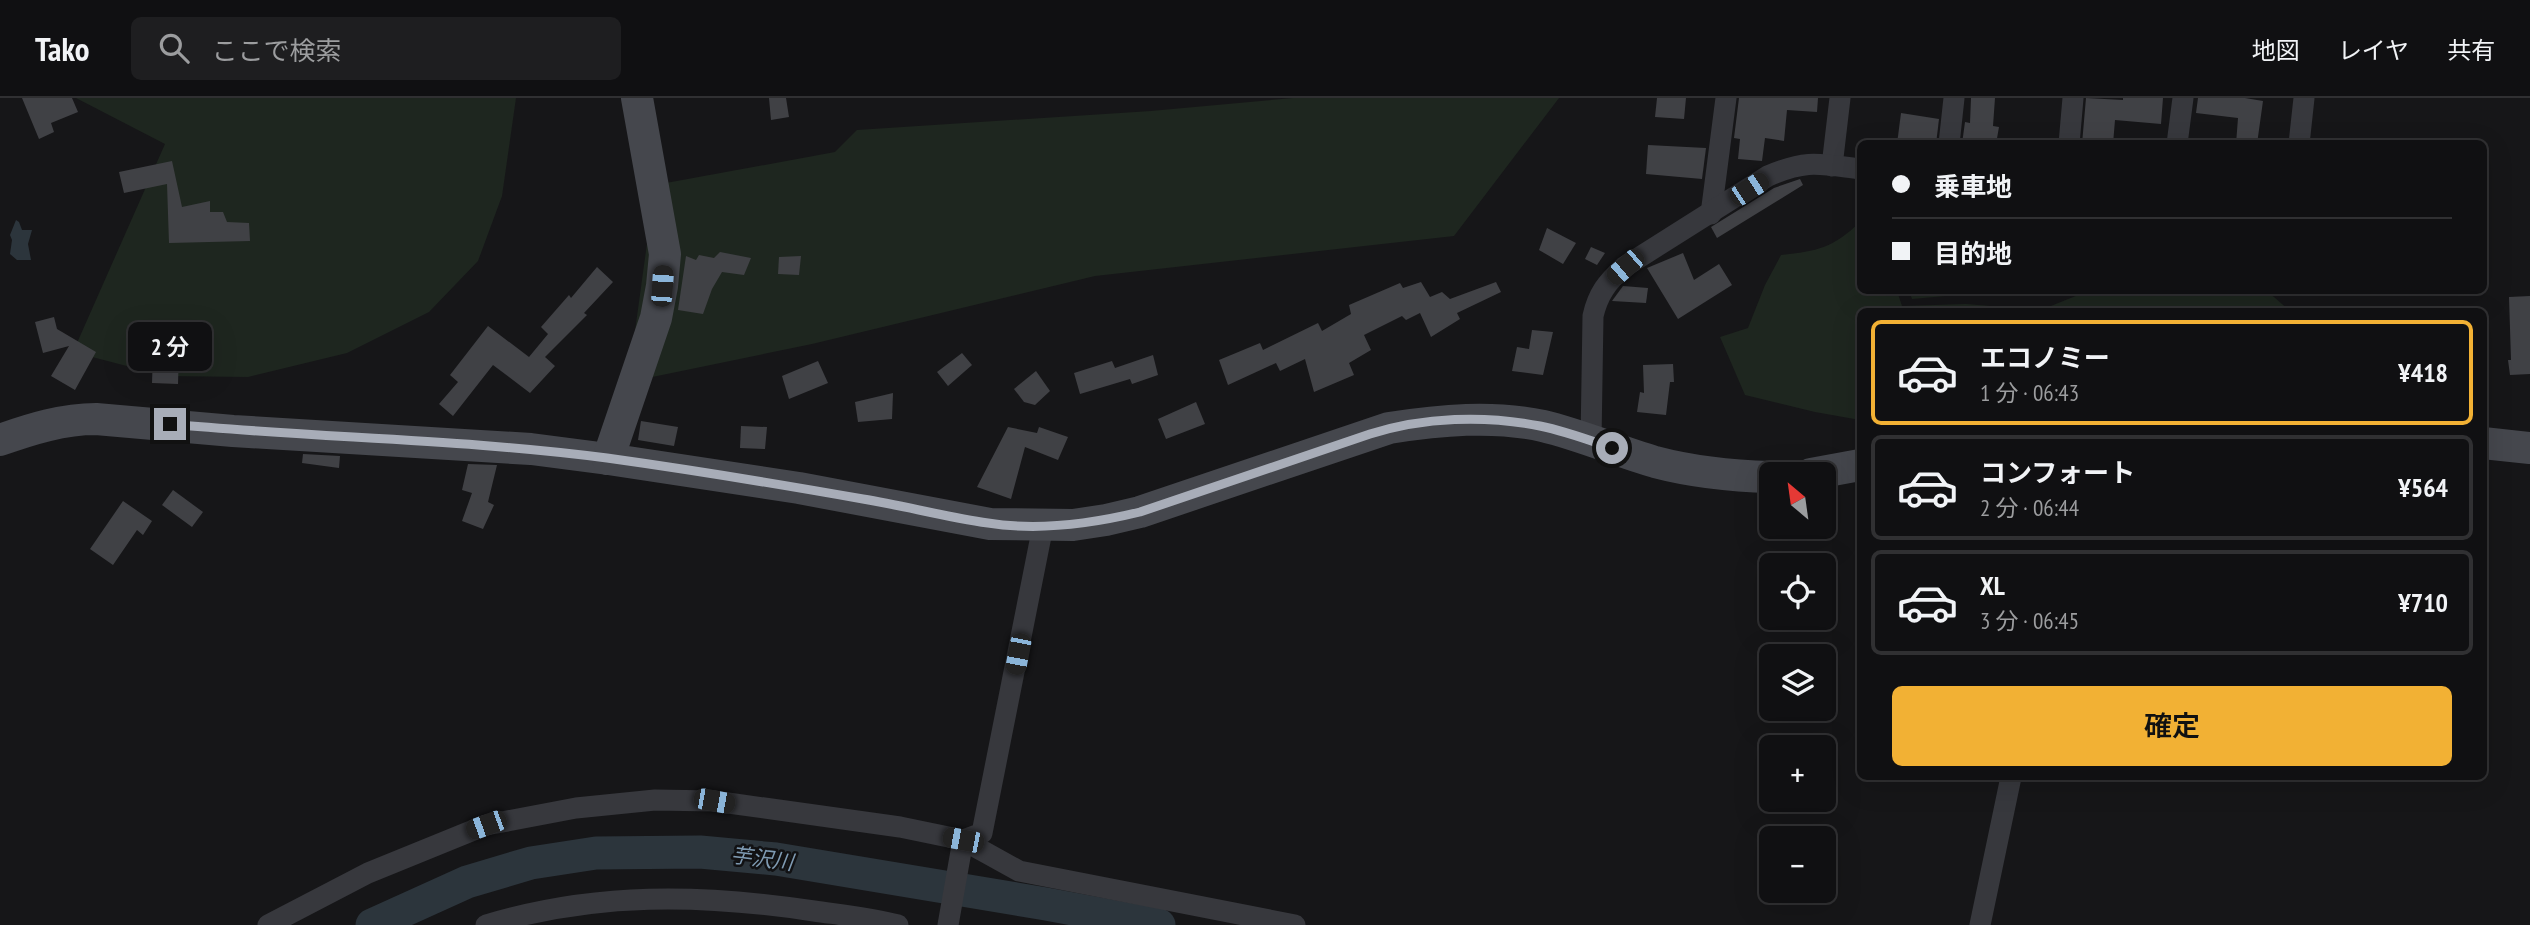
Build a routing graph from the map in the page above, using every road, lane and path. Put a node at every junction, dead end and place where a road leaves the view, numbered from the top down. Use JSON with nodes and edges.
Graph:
{"nodes":[{"id":1,"x":637,"y":98,"type":"edge"},
{"id":2,"x":1726,"y":98,"type":"edge"},
{"id":3,"x":1840,"y":98,"type":"edge"},
{"id":4,"x":1954,"y":98,"type":"edge"},
{"id":5,"x":2073,"y":98,"type":"edge"},
{"id":6,"x":2183,"y":98,"type":"edge"},
{"id":7,"x":2304,"y":98,"type":"edge"},
{"id":8,"x":1949,"y":140,"type":"edge"},
{"id":9,"x":2069,"y":140,"type":"edge"},
{"id":10,"x":2178,"y":140,"type":"edge"},
{"id":11,"x":2299,"y":140,"type":"edge"},
{"id":12,"x":1832,"y":166,"type":"junction"},
{"id":13,"x":1857,"y":169,"type":"edge"},
{"id":14,"x":1711,"y":214,"type":"junction"},
{"id":15,"x":0,"y":440,"type":"edge"},
{"id":16,"x":1591,"y":441,"type":"junction"},
{"id":17,"x":2487,"y":444,"type":"edge"},
{"id":18,"x":2530,"y":449,"type":"edge"},
{"id":19,"x":608,"y":458,"type":"junction"},
{"id":20,"x":1857,"y":466,"type":"edge"},
{"id":21,"x":1836,"y":469,"type":"edge"},
{"id":22,"x":1759,"y":476,"type":"edge"},
{"id":23,"x":1043,"y":526,"type":"junction"},
{"id":24,"x":2010,"y":780,"type":"edge"},
{"id":25,"x":963,"y":840,"type":"junction"},
{"id":26,"x":268,"y":925,"type":"edge"},
{"id":27,"x":486,"y":925,"type":"edge"},
{"id":28,"x":898,"y":925,"type":"edge"},
{"id":29,"x":948,"y":925,"type":"edge"},
{"id":30,"x":1295,"y":925,"type":"edge"},
{"id":31,"x":1980,"y":925,"type":"edge"}],
"edges":[{"from":1,"to":19,"type":"street"},
{"from":2,"to":14,"type":"street"},
{"from":3,"to":12,"type":"street"},
{"from":4,"to":8,"type":"street"},
{"from":5,"to":9,"type":"street"},
{"from":6,"to":10,"type":"street"},
{"from":7,"to":11,"type":"street"},
{"from":12,"to":13,"type":"street"},
{"from":12,"to":14,"type":"street"},
{"from":14,"to":16,"type":"street"},
{"from":15,"to":19,"type":"street"},
{"from":16,"to":22,"type":"street"},
{"from":16,"to":23,"type":"street"},
{"from":17,"to":18,"type":"street"},
{"from":19,"to":23,"type":"street"},
{"from":20,"to":21,"type":"street"},
{"from":23,"to":25,"type":"street"},
{"from":24,"to":31,"type":"street"},
{"from":25,"to":26,"type":"street"},
{"from":25,"to":29,"type":"street"},
{"from":25,"to":30,"type":"street"},
{"from":27,"to":28,"type":"street"}]}
